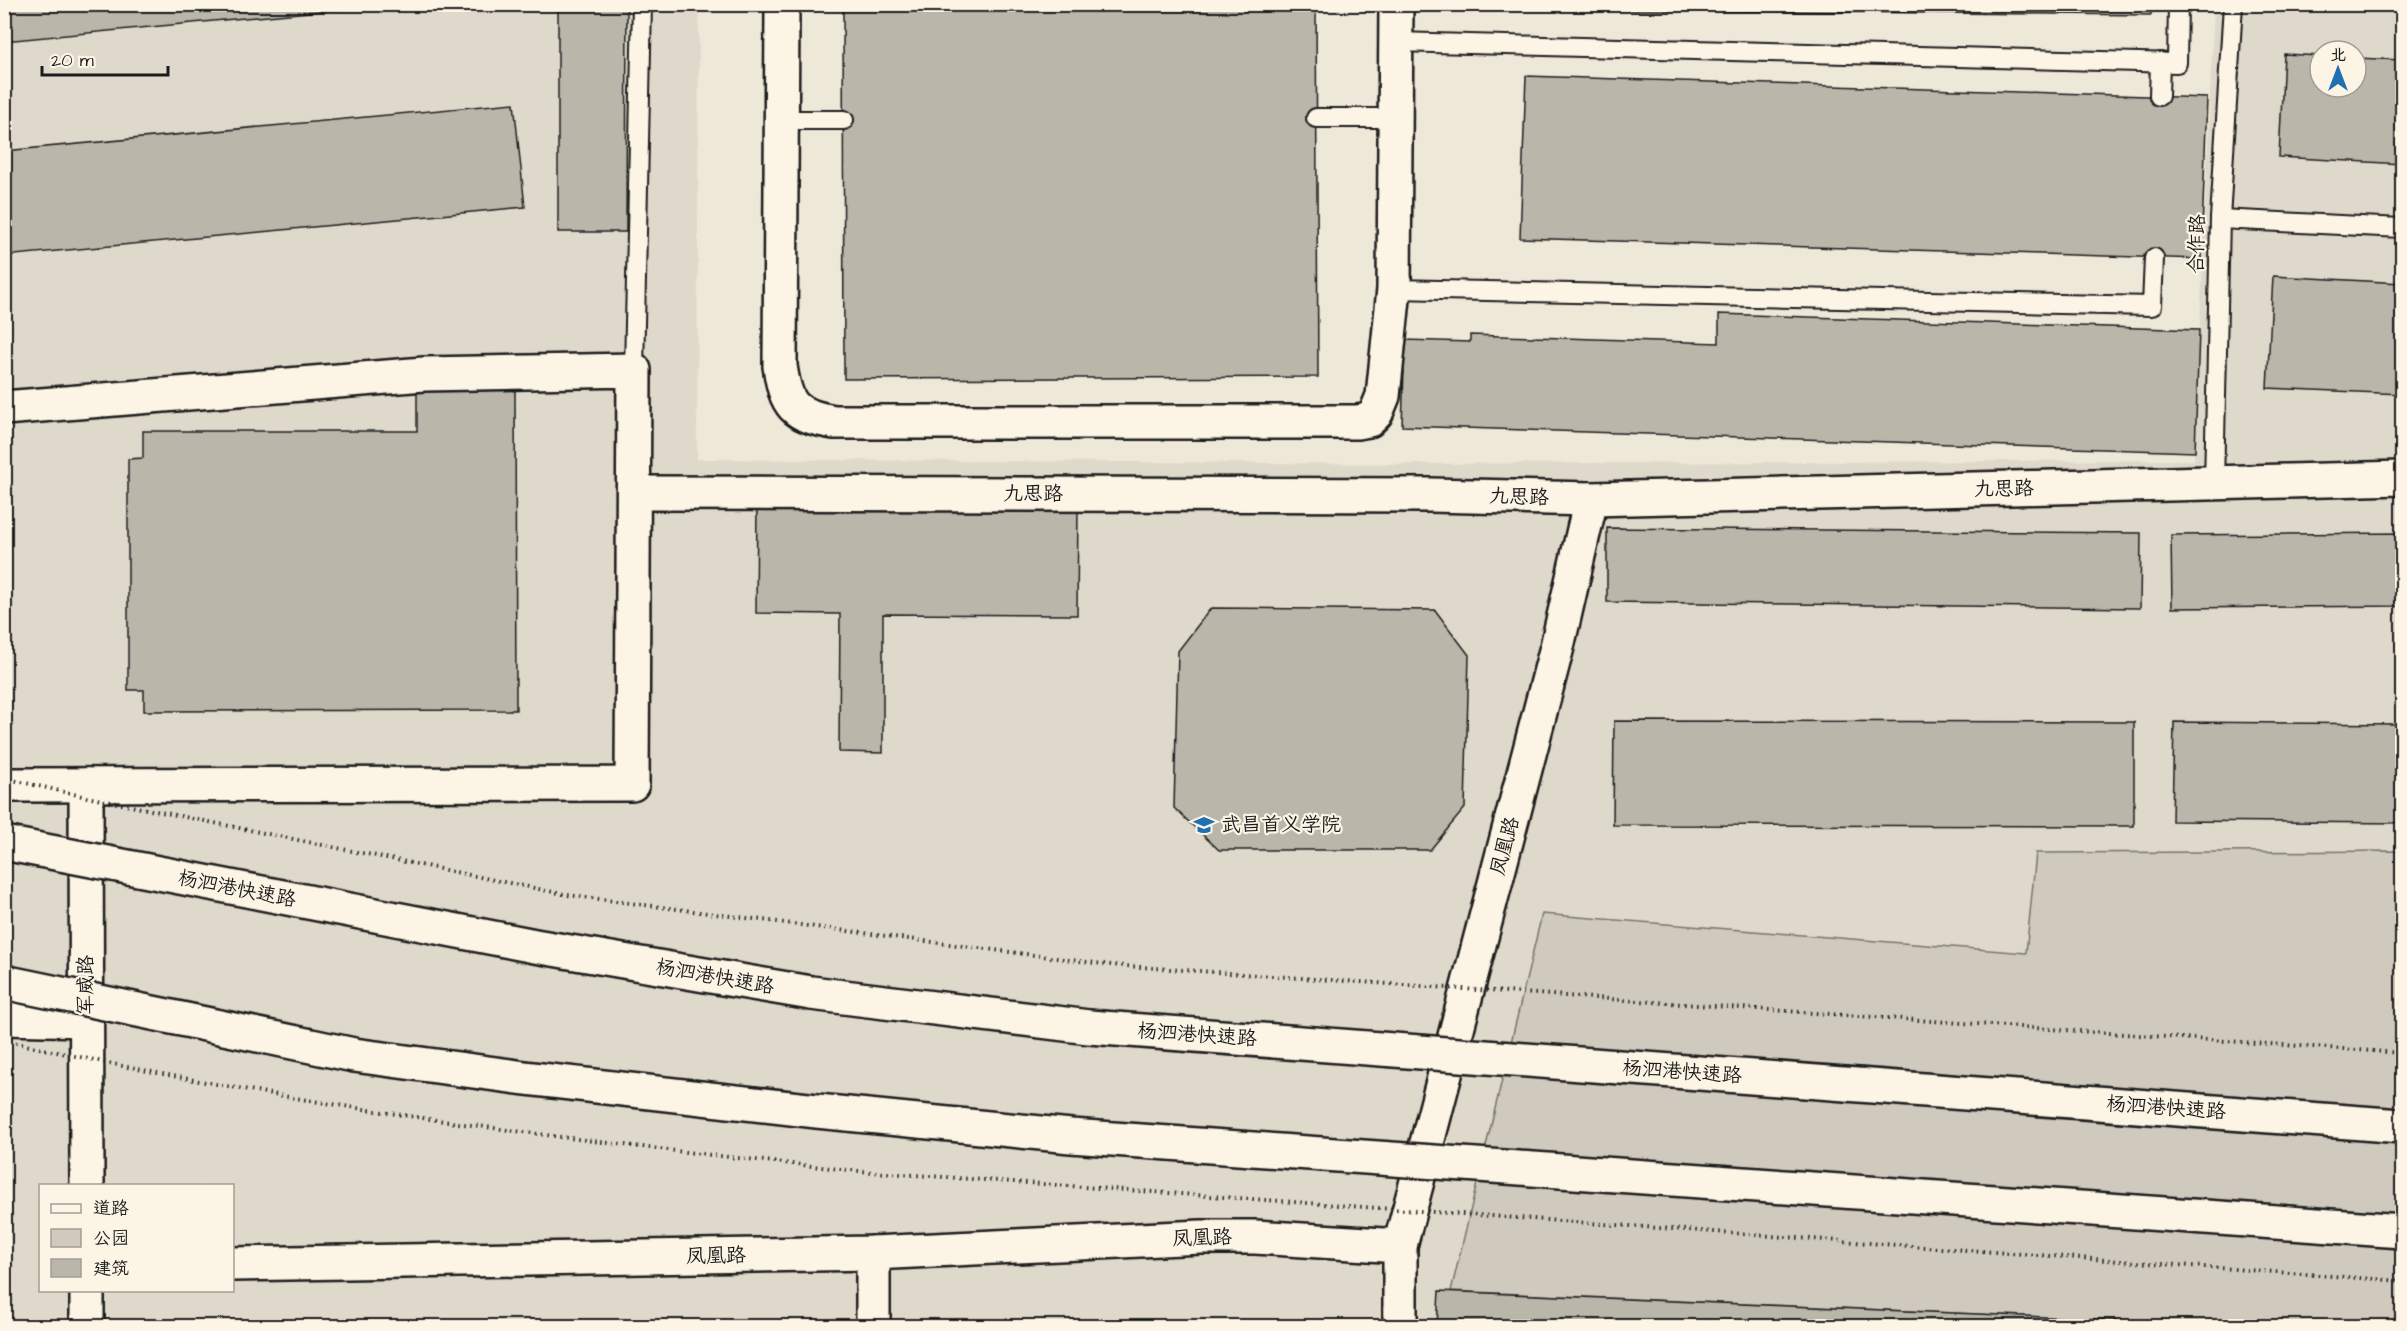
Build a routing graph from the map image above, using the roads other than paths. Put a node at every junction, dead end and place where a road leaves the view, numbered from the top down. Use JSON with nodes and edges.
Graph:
{"nodes":[{"id":1,"x":642,"y":4,"type":"edge"},
{"id":2,"x":782,"y":4,"type":"edge"},
{"id":3,"x":1396,"y":4,"type":"edge"},
{"id":4,"x":2178,"y":4,"type":"edge"},
{"id":5,"x":2233,"y":4,"type":"edge"},
{"id":6,"x":1396,"y":42,"type":"junction"},
{"id":7,"x":2160,"y":62,"type":"junction"},
{"id":8,"x":2159,"y":96,"type":"dead end"},
{"id":9,"x":1316,"y":118,"type":"dead end"},
{"id":10,"x":1395,"y":118,"type":"junction"},
{"id":11,"x":781,"y":120,"type":"junction"},
{"id":12,"x":844,"y":120,"type":"dead end"},
{"id":13,"x":2220,"y":219,"type":"junction"},
{"id":14,"x":2403,"y":228,"type":"edge"},
{"id":15,"x":2154,"y":258,"type":"dead end"},
{"id":16,"x":1394,"y":290,"type":"junction"},
{"id":17,"x":634,"y":370,"type":"junction"},
{"id":18,"x":4,"y":408,"type":"edge"},
{"id":19,"x":2403,"y":478,"type":"edge"},
{"id":20,"x":2214,"y":484,"type":"junction"},
{"id":21,"x":634,"y":493,"type":"junction"},
{"id":22,"x":1591,"y":499,"type":"junction"},
{"id":23,"x":4,"y":785,"type":"edge"},
{"id":24,"x":86,"y":785,"type":"junction"},
{"id":25,"x":4,"y":843,"type":"edge"},
{"id":26,"x":4,"y":982,"type":"edge"},
{"id":27,"x":4,"y":1018,"type":"edge"},
{"id":28,"x":86,"y":1020,"type":"junction"},
{"id":29,"x":2403,"y":1126,"type":"edge"},
{"id":30,"x":87,"y":1184,"type":"edge"},
{"id":31,"x":2403,"y":1231,"type":"edge"},
{"id":32,"x":1400,"y":1246,"type":"junction"},
{"id":33,"x":873,"y":1253,"type":"junction"},
{"id":34,"x":234,"y":1264,"type":"edge"},
{"id":35,"x":87,"y":1292,"type":"edge"},
{"id":36,"x":87,"y":1326,"type":"edge"},
{"id":37,"x":873,"y":1326,"type":"edge"},
{"id":38,"x":1400,"y":1326,"type":"edge"}],
"edges":[{"from":1,"to":17,"type":"lane"},
{"from":2,"to":11,"type":"main road"},
{"from":3,"to":6,"type":"main road"},
{"from":4,"to":7,"type":"lane"},
{"from":5,"to":13,"type":"lane","name":"合作路"},
{"from":6,"to":7,"type":"lane"},
{"from":6,"to":10,"type":"main road"},
{"from":7,"to":8,"type":"lane"},
{"from":9,"to":10,"type":"lane"},
{"from":10,"to":16,"type":"main road"},
{"from":11,"to":12,"type":"lane"},
{"from":11,"to":16,"type":"main road"},
{"from":13,"to":14,"type":"lane"},
{"from":13,"to":20,"type":"lane","name":"合作路"},
{"from":15,"to":16,"type":"lane"},
{"from":17,"to":18,"type":"main road"},
{"from":17,"to":21,"type":"main road"},
{"from":19,"to":20,"type":"main road","name":"九思路"},
{"from":20,"to":22,"type":"main road","name":"九思路"},
{"from":21,"to":22,"type":"main road","name":"九思路"},
{"from":21,"to":24,"type":"main road"},
{"from":22,"to":32,"type":"main road","name":"凤凰路"},
{"from":23,"to":24,"type":"main road"},
{"from":24,"to":28,"type":"main road","name":"军威路"},
{"from":25,"to":29,"type":"main road","name":"杨泗港快速路","bridge":true},
{"from":26,"to":31,"type":"main road","bridge":true},
{"from":27,"to":28,"type":"main road"},
{"from":28,"to":30,"type":"main road","name":"军威路"},
{"from":32,"to":33,"type":"main road","name":"凤凰路"},
{"from":32,"to":38,"type":"main road"},
{"from":33,"to":34,"type":"main road","name":"凤凰路"},
{"from":33,"to":37,"type":"main road"},
{"from":35,"to":36,"type":"main road"}]}
